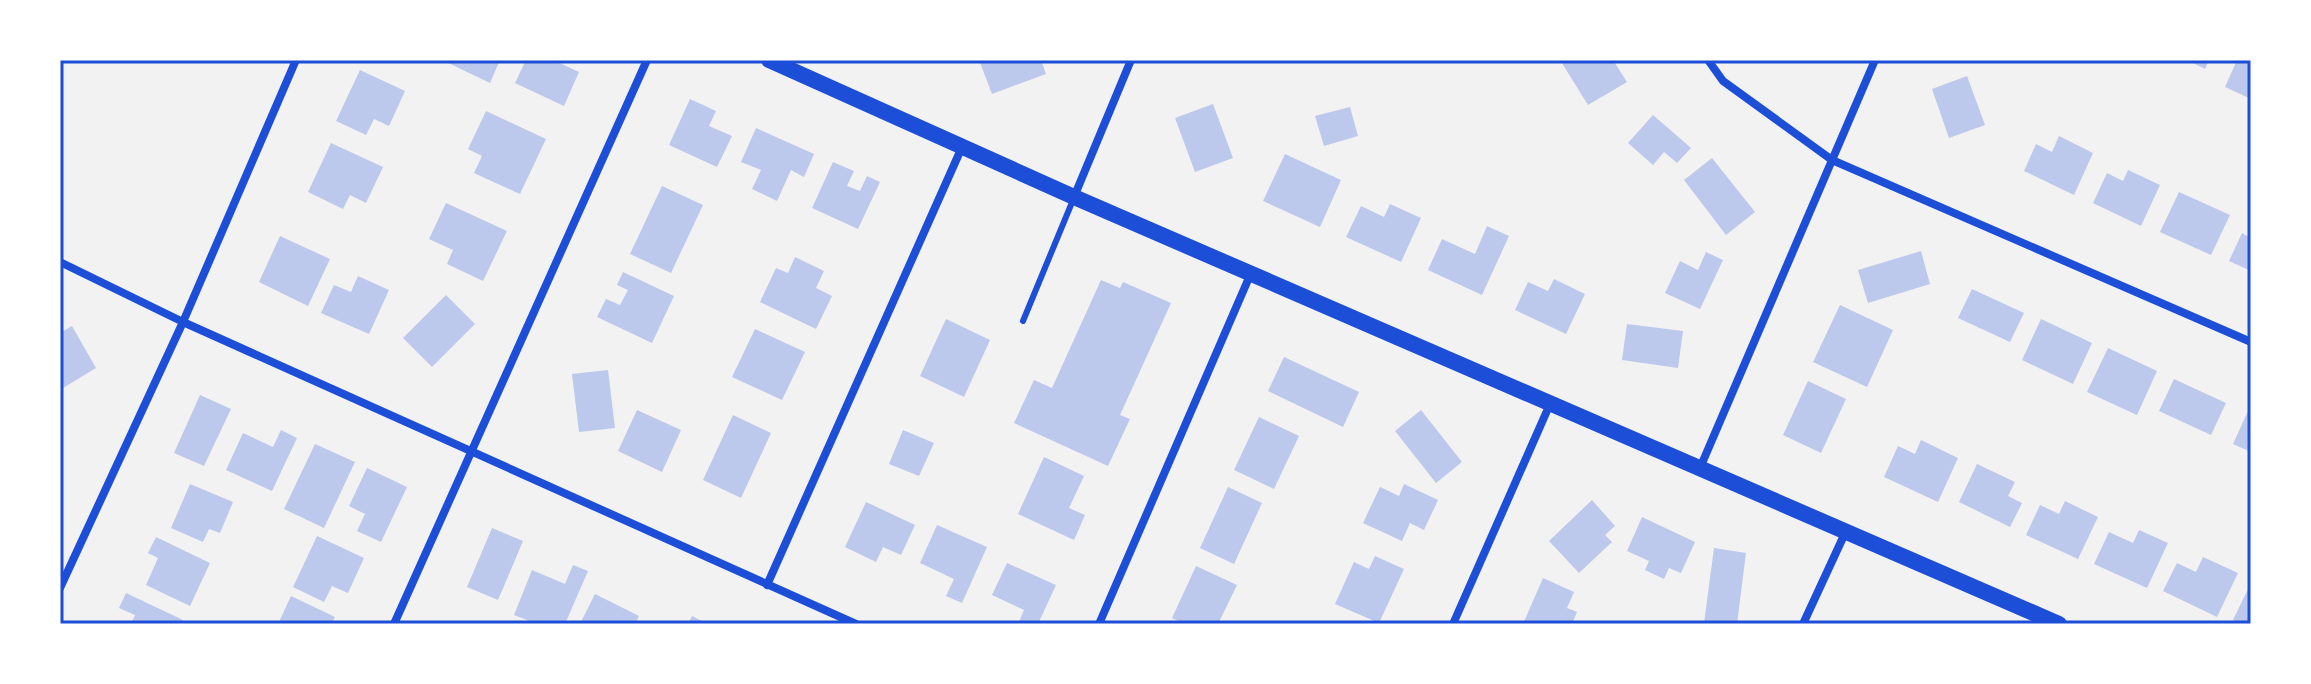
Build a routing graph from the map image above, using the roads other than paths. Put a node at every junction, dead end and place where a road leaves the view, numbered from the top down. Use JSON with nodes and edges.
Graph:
{"nodes":[{"id":1,"x":296,"y":60,"type":"edge"},
{"id":2,"x":647,"y":60,"type":"edge"},
{"id":3,"x":769,"y":60,"type":"edge"},
{"id":4,"x":1131,"y":60,"type":"edge"},
{"id":5,"x":1708,"y":60,"type":"edge"},
{"id":6,"x":1875,"y":60,"type":"edge"},
{"id":7,"x":963,"y":146,"type":"junction"},
{"id":8,"x":1832,"y":160,"type":"junction"},
{"id":9,"x":1074,"y":197,"type":"junction"},
{"id":10,"x":60,"y":262,"type":"edge"},
{"id":11,"x":1251,"y":273,"type":"junction"},
{"id":12,"x":1023,"y":321,"type":"dead end"},
{"id":13,"x":183,"y":322,"type":"junction"},
{"id":14,"x":2251,"y":342,"type":"edge"},
{"id":15,"x":1550,"y":404,"type":"junction"},
{"id":16,"x":471,"y":453,"type":"junction"},
{"id":17,"x":1700,"y":468,"type":"junction"},
{"id":18,"x":1846,"y":531,"type":"junction"},
{"id":19,"x":767,"y":585,"type":"junction"},
{"id":20,"x":60,"y":588,"type":"edge"},
{"id":21,"x":394,"y":624,"type":"edge"},
{"id":22,"x":856,"y":624,"type":"edge"},
{"id":23,"x":1099,"y":624,"type":"edge"},
{"id":24,"x":1453,"y":624,"type":"edge"},
{"id":25,"x":1803,"y":624,"type":"edge"},
{"id":26,"x":2059,"y":624,"type":"edge"}],
"edges":[{"from":1,"to":13,"type":"street"},
{"from":2,"to":16,"type":"street"},
{"from":3,"to":7,"type":"main road"},
{"from":4,"to":9,"type":"street"},
{"from":5,"to":8,"type":"street"},
{"from":6,"to":8,"type":"street"},
{"from":7,"to":9,"type":"main road"},
{"from":7,"to":19,"type":"street"},
{"from":8,"to":14,"type":"street"},
{"from":8,"to":17,"type":"street"},
{"from":9,"to":11,"type":"main road"},
{"from":9,"to":12,"type":"lane"},
{"from":10,"to":13,"type":"street"},
{"from":11,"to":15,"type":"main road"},
{"from":11,"to":23,"type":"street"},
{"from":13,"to":16,"type":"street"},
{"from":13,"to":20,"type":"street"},
{"from":15,"to":17,"type":"main road"},
{"from":15,"to":24,"type":"street"},
{"from":16,"to":19,"type":"street"},
{"from":16,"to":21,"type":"street"},
{"from":17,"to":18,"type":"main road"},
{"from":18,"to":25,"type":"street"},
{"from":18,"to":26,"type":"main road"},
{"from":19,"to":22,"type":"street"}]}
